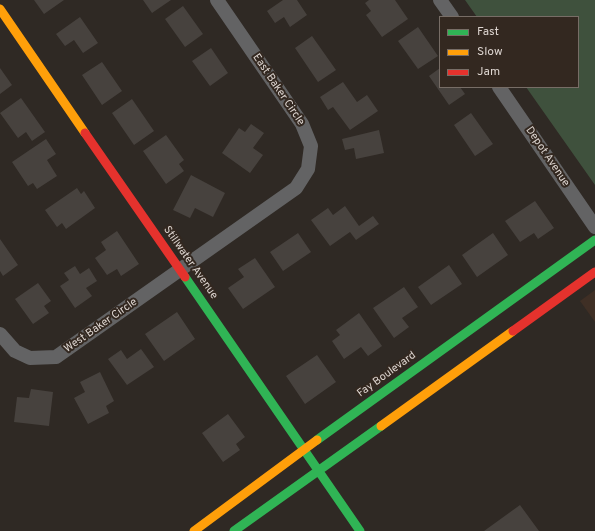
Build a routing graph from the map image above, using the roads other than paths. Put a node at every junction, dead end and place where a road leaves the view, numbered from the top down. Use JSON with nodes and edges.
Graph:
{"nodes":[{"id":1,"x":217,"y":0,"type":"edge"},
{"id":2,"x":440,"y":0,"type":"edge"},
{"id":3,"x":0,"y":8,"type":"edge"},
{"id":4,"x":451,"y":16,"type":"edge"},
{"id":5,"x":500,"y":88,"type":"edge"},
{"id":6,"x":595,"y":227,"type":"edge"},
{"id":7,"x":595,"y":240,"type":"edge"},
{"id":8,"x":180,"y":270,"type":"junction"},
{"id":9,"x":595,"y":272,"type":"edge"},
{"id":10,"x":0,"y":334,"type":"edge"},
{"id":11,"x":304,"y":450,"type":"junction"},
{"id":12,"x":319,"y":471,"type":"junction"},
{"id":13,"x":194,"y":531,"type":"edge"},
{"id":14,"x":234,"y":531,"type":"edge"},
{"id":15,"x":360,"y":531,"type":"edge"}],
"edges":[{"from":1,"to":8,"type":"street","name":"East Baker Circle"},
{"from":2,"to":4,"type":"street"},
{"from":3,"to":8,"type":"main road","name":"Stillwater Avenue"},
{"from":5,"to":6,"type":"street","name":"Depot Avenue"},
{"from":7,"to":11,"type":"main road","name":"Fay Boulevard"},
{"from":8,"to":10,"type":"street","name":"West Baker Circle"},
{"from":8,"to":11,"type":"main road","name":"Stillwater Avenue"},
{"from":9,"to":12,"type":"main road"},
{"from":11,"to":12,"type":"main road","name":"Stillwater Avenue"},
{"from":11,"to":13,"type":"main road","name":"Fay Boulevard"},
{"from":12,"to":14,"type":"main road"},
{"from":12,"to":15,"type":"main road","name":"Stillwater Avenue"}]}
